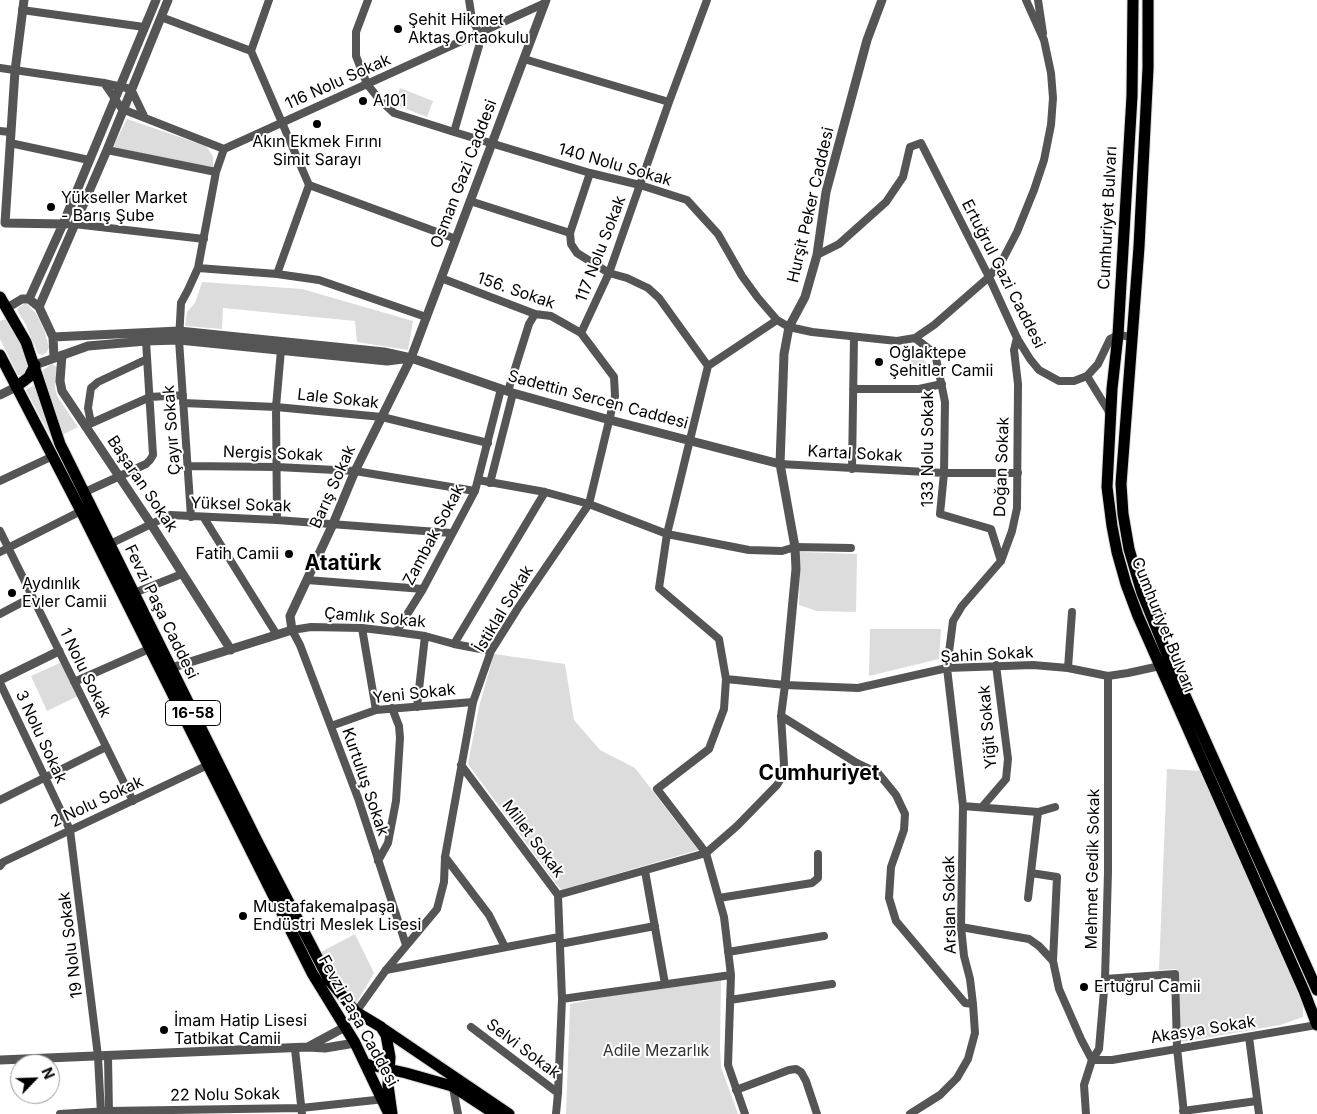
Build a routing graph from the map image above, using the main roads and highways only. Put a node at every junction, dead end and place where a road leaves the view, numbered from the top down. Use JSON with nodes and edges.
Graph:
{"nodes":[{"id":1,"x":1134,"y":0,"type":"edge"},
{"id":2,"x":1148,"y":0,"type":"edge"},
{"id":3,"x":0,"y":298,"type":"edge"},
{"id":4,"x":4,"y":311,"type":"edge"},
{"id":5,"x":0,"y":355,"type":"edge"},
{"id":6,"x":34,"y":364,"type":"junction"},
{"id":7,"x":16,"y":388,"type":"junction"},
{"id":8,"x":1317,"y":990,"type":"edge"},
{"id":9,"x":356,"y":1012,"type":"junction"},
{"id":10,"x":1317,"y":1025,"type":"edge"},
{"id":11,"x":346,"y":1027,"type":"junction"},
{"id":12,"x":381,"y":1027,"type":"junction"},
{"id":13,"x":366,"y":1064,"type":"junction"},
{"id":14,"x":390,"y":1069,"type":"junction"},
{"id":15,"x":452,"y":1081,"type":"junction"},
{"id":16,"x":385,"y":1098,"type":"junction"},
{"id":17,"x":390,"y":1114,"type":"edge"},
{"id":18,"x":495,"y":1114,"type":"edge"},
{"id":19,"x":509,"y":1114,"type":"edge"}],
"edges":[{"from":1,"to":10,"type":"main road","name":"Cumhuriyet Bulvarı"},
{"from":2,"to":8,"type":"main road","name":"Cumhuriyet Bulvarı"},
{"from":3,"to":4,"type":"main road","name":"Fevzi Paşa Caddesi","number":"16-58"},
{"from":4,"to":6,"type":"main road","name":"Fevzi Paşa Caddesi","number":"16-58"},
{"from":5,"to":7,"type":"main road","name":"Fevzi Paşa Caddesi","number":"16-58"},
{"from":6,"to":7,"type":"main road"},
{"from":6,"to":9,"type":"main road","name":"Fevzi Paşa Caddesi","number":"16-58"},
{"from":7,"to":11,"type":"main road","name":"Fevzi Paşa Caddesi","number":"16-58"},
{"from":9,"to":11,"type":"main road"},
{"from":9,"to":12,"type":"main road","name":"Fevzi Paşa Caddesi","number":"16-58"},
{"from":11,"to":13,"type":"main road","name":"Fevzi Paşa Caddesi","number":"16-58"},
{"from":12,"to":14,"type":"main road","name":"Fevzi Paşa Caddesi","number":"16-58"},
{"from":12,"to":15,"type":"main road"},
{"from":13,"to":14,"type":"main road"},
{"from":13,"to":16,"type":"main road","name":"Fevzi Paşa Caddesi","number":"16-58"},
{"from":14,"to":15,"type":"main road"},
{"from":14,"to":16,"type":"main road","name":"Fevzi Paşa Caddesi","number":"16-58"},
{"from":15,"to":18,"type":"main road"},
{"from":15,"to":19,"type":"main road"},
{"from":16,"to":17,"type":"main road","name":"Fevzi Paşa Caddesi","number":"16-58"}]}
